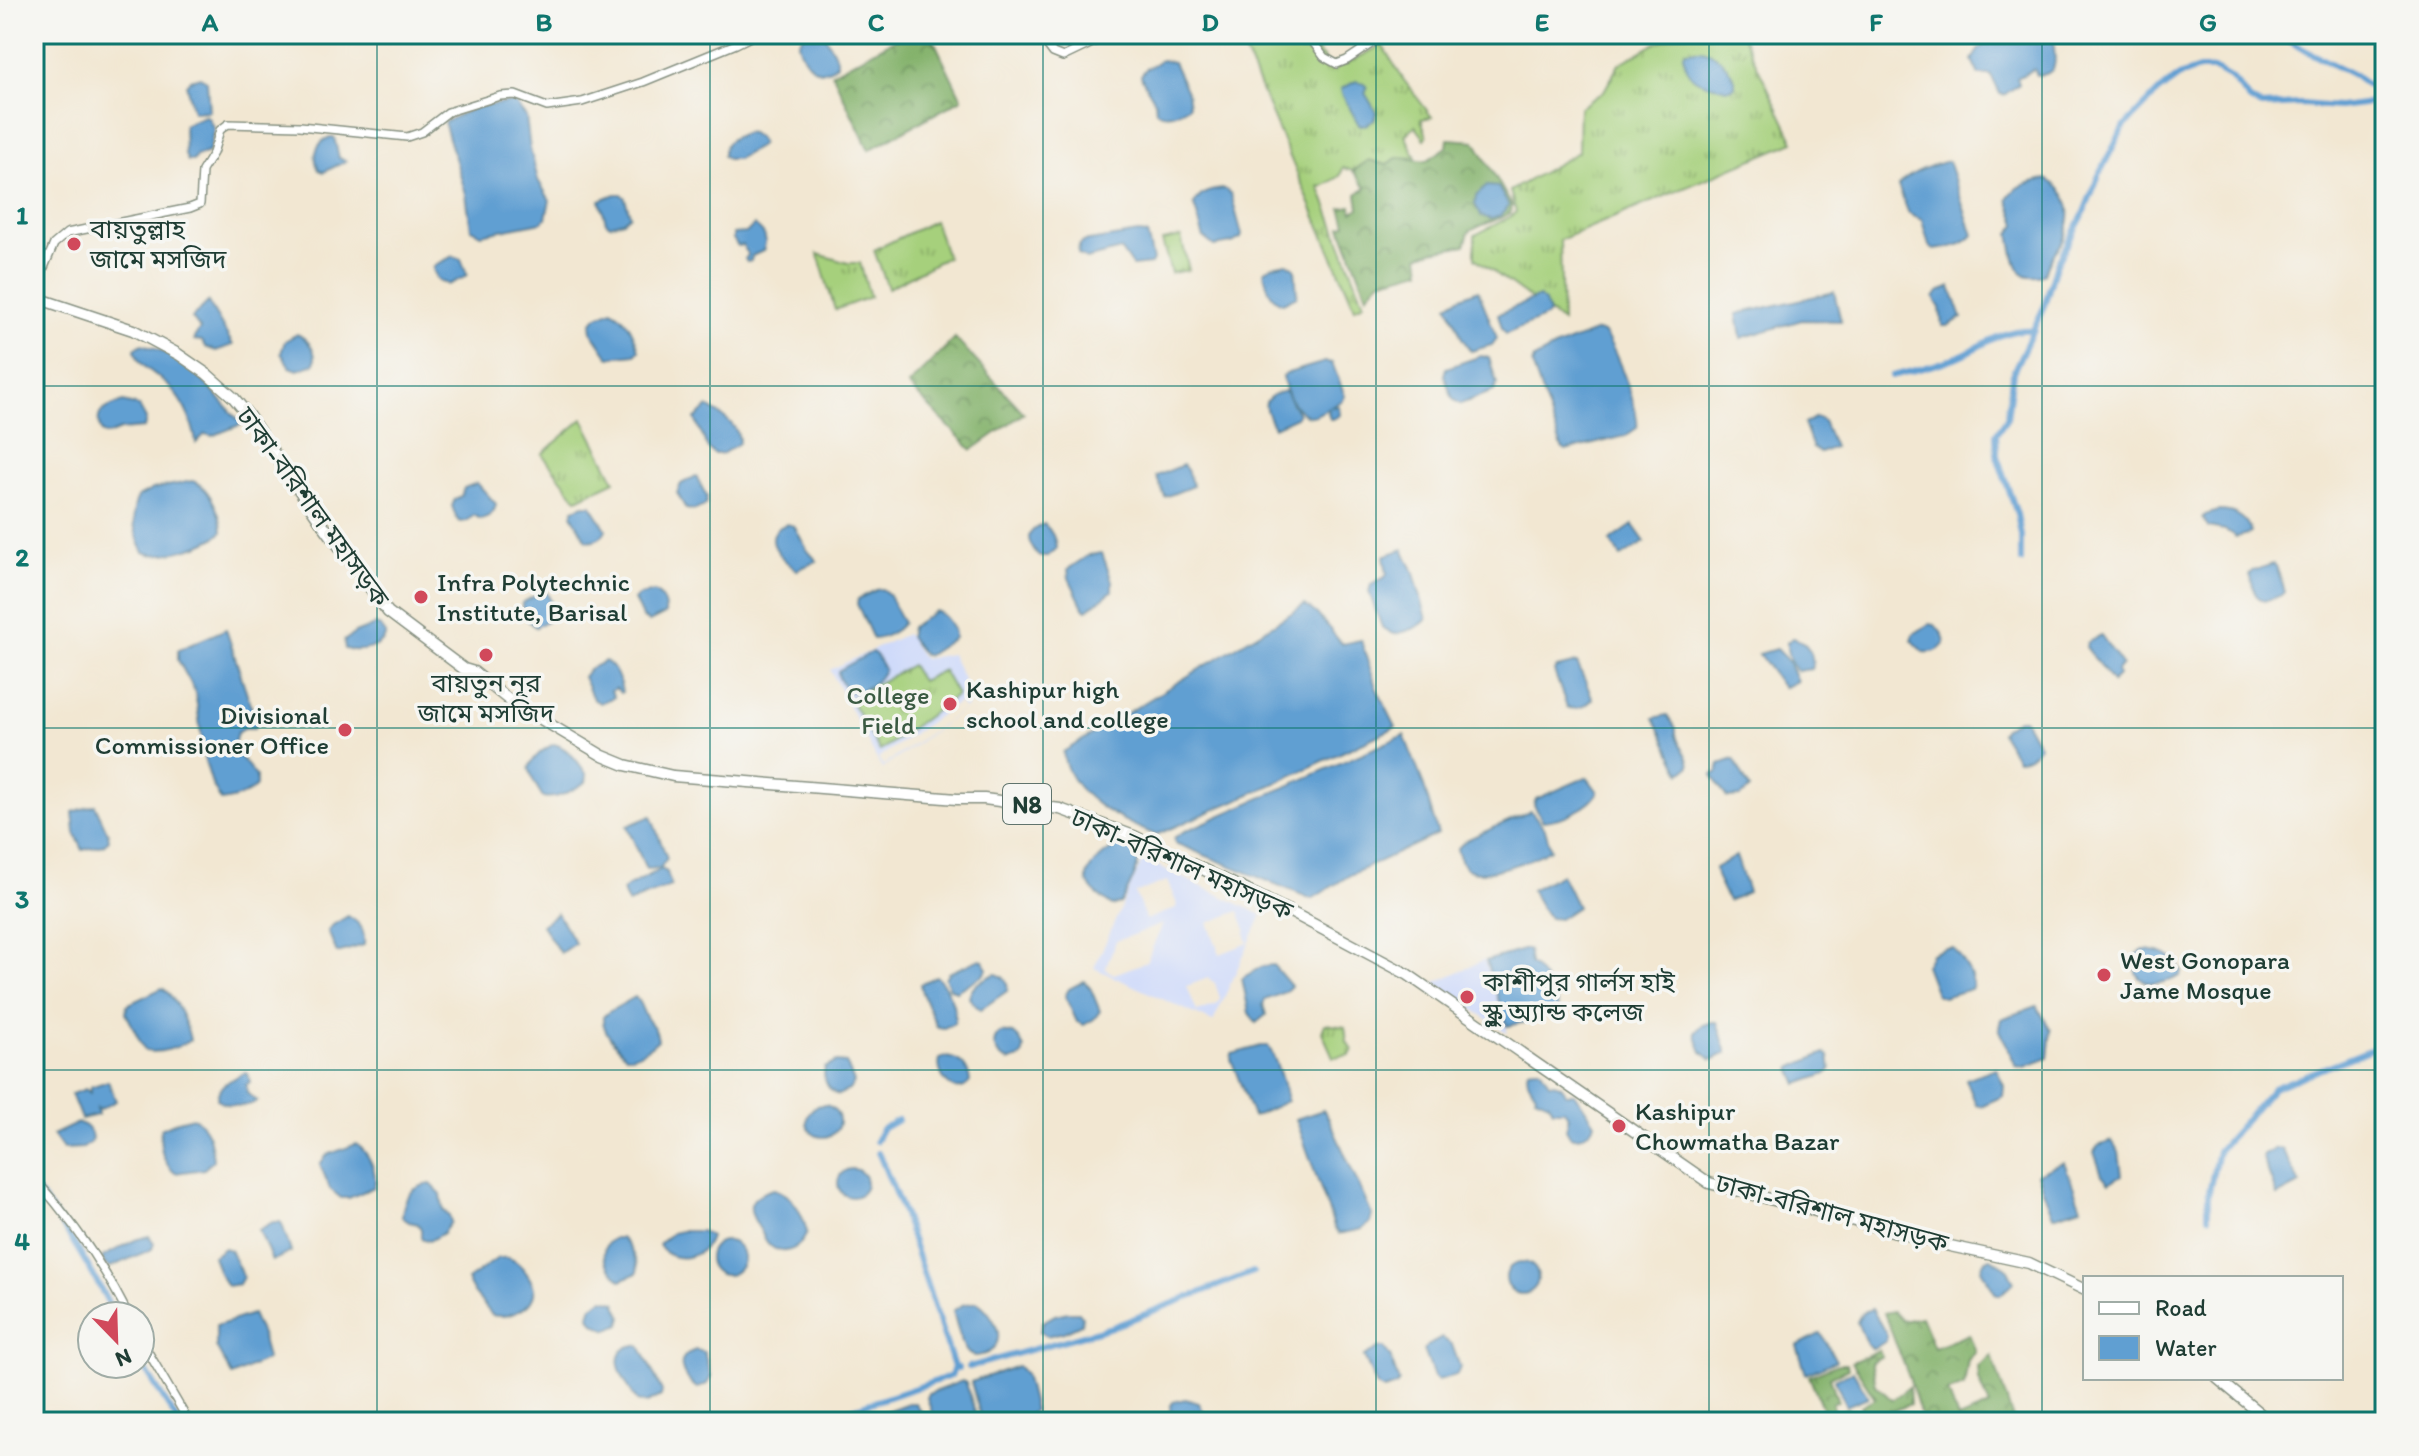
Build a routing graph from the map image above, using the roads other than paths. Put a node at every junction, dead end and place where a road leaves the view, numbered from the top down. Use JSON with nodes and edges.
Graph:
{"nodes":[{"id":1,"x":756,"y":34,"type":"edge"},
{"id":2,"x":1039,"y":34,"type":"edge"},
{"id":3,"x":1111,"y":34,"type":"edge"},
{"id":4,"x":1307,"y":34,"type":"edge"},
{"id":5,"x":1386,"y":34,"type":"edge"},
{"id":6,"x":34,"y":291,"type":"edge"},
{"id":7,"x":34,"y":297,"type":"edge"},
{"id":8,"x":34,"y":1178,"type":"edge"},
{"id":9,"x":2083,"y":1289,"type":"edge"},
{"id":10,"x":121,"y":1300,"type":"edge"},
{"id":11,"x":156,"y":1365,"type":"edge"},
{"id":12,"x":2219,"y":1380,"type":"edge"},
{"id":13,"x":189,"y":1422,"type":"edge"},
{"id":14,"x":2270,"y":1422,"type":"edge"}],
"edges":[{"from":1,"to":6,"type":"street"},
{"from":2,"to":3,"type":"street"},
{"from":4,"to":5,"type":"street"},
{"from":7,"to":9,"type":"highway","name":"ঢাকা-বরিশাল মহাসড়ক","number":"N8"},
{"from":8,"to":10,"type":"street"},
{"from":11,"to":13,"type":"street"},
{"from":12,"to":14,"type":"highway"}]}
